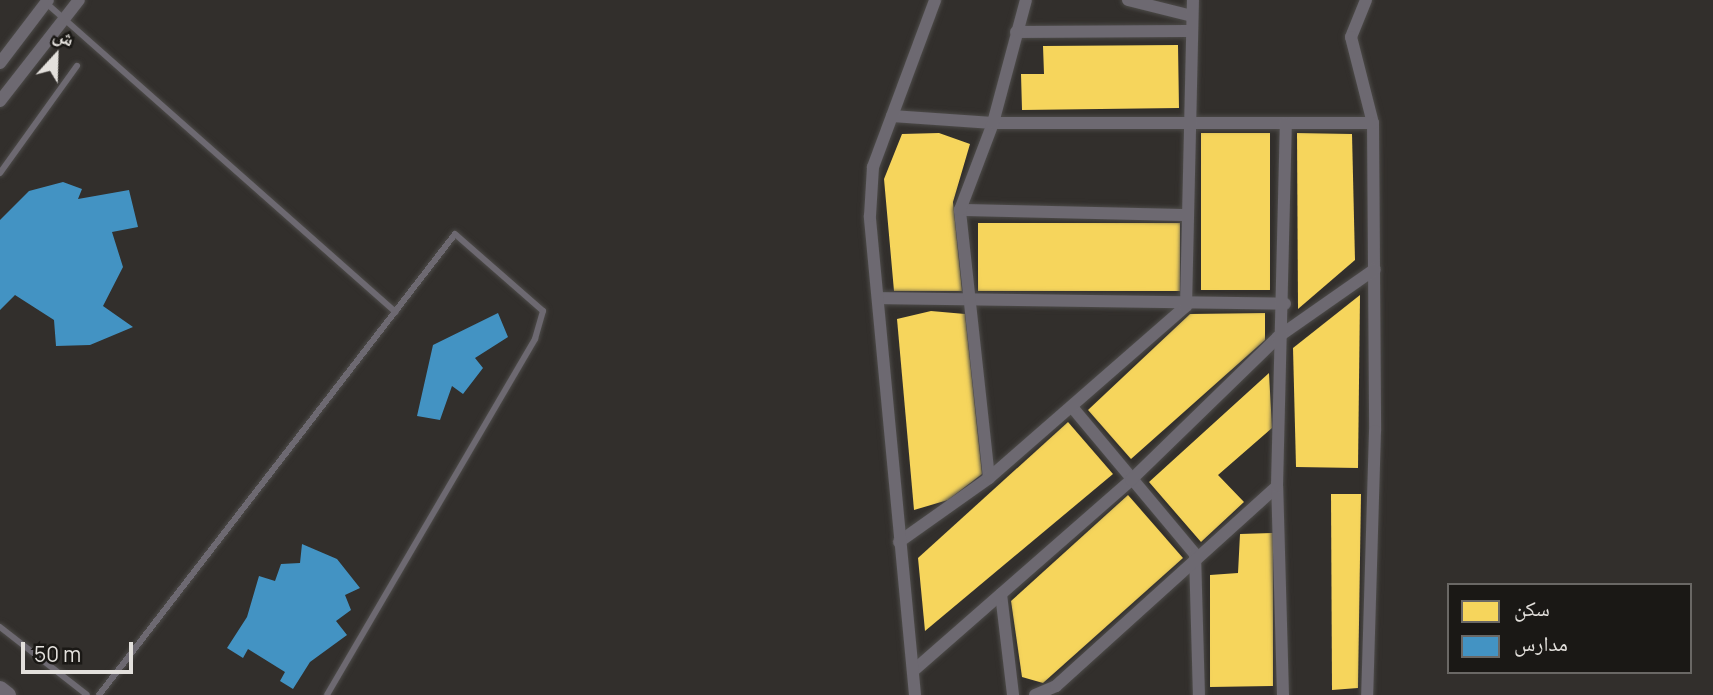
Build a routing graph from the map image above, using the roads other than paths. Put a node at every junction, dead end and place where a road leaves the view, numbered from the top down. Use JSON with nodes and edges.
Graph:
{"nodes":[{"id":1,"x":79,"y":0,"type":"edge"},
{"id":2,"x":935,"y":0,"type":"edge"},
{"id":3,"x":1026,"y":0,"type":"edge"},
{"id":4,"x":1128,"y":0,"type":"edge"},
{"id":5,"x":1193,"y":0,"type":"edge"},
{"id":6,"x":1366,"y":0,"type":"edge"},
{"id":7,"x":45,"y":1,"type":"edge"},
{"id":8,"x":1188,"y":15,"type":"junction"},
{"id":9,"x":66,"y":16,"type":"junction"},
{"id":10,"x":1188,"y":31,"type":"junction"},
{"id":11,"x":1016,"y":32,"type":"junction"},
{"id":12,"x":0,"y":63,"type":"edge"},
{"id":13,"x":77,"y":66,"type":"dead end"},
{"id":14,"x":0,"y":101,"type":"edge"},
{"id":15,"x":892,"y":116,"type":"junction"},
{"id":16,"x":993,"y":123,"type":"junction"},
{"id":17,"x":1286,"y":123,"type":"junction"},
{"id":18,"x":1373,"y":123,"type":"junction"},
{"id":19,"x":1191,"y":125,"type":"junction"},
{"id":20,"x":0,"y":173,"type":"edge"},
{"id":21,"x":960,"y":210,"type":"junction"},
{"id":22,"x":1187,"y":215,"type":"junction"},
{"id":23,"x":1375,"y":269,"type":"junction"},
{"id":24,"x":878,"y":298,"type":"junction"},
{"id":25,"x":967,"y":300,"type":"junction"},
{"id":26,"x":1285,"y":304,"type":"junction"},
{"id":27,"x":1186,"y":306,"type":"junction"},
{"id":28,"x":396,"y":312,"type":"junction"},
{"id":29,"x":1278,"y":337,"type":"junction"},
{"id":30,"x":1072,"y":407,"type":"junction"},
{"id":31,"x":989,"y":478,"type":"junction"},
{"id":32,"x":1131,"y":480,"type":"junction"},
{"id":33,"x":1277,"y":486,"type":"junction"},
{"id":34,"x":899,"y":542,"type":"junction"},
{"id":35,"x":1195,"y":554,"type":"junction"},
{"id":36,"x":1001,"y":594,"type":"junction"},
{"id":37,"x":0,"y":627,"type":"edge"},
{"id":38,"x":913,"y":671,"type":"junction"},
{"id":39,"x":0,"y":689,"type":"edge"},
{"id":40,"x":8,"y":695,"type":"edge"},
{"id":41,"x":87,"y":695,"type":"edge"},
{"id":42,"x":99,"y":695,"type":"edge"},
{"id":43,"x":327,"y":695,"type":"edge"},
{"id":44,"x":915,"y":695,"type":"edge"},
{"id":45,"x":1013,"y":695,"type":"edge"},
{"id":46,"x":1035,"y":695,"type":"edge"},
{"id":47,"x":1199,"y":695,"type":"edge"},
{"id":48,"x":1283,"y":695,"type":"edge"},
{"id":49,"x":1367,"y":695,"type":"edge"}],
"edges":[{"from":1,"to":9,"type":"street"},
{"from":2,"to":15,"type":"street"},
{"from":3,"to":11,"type":"street"},
{"from":4,"to":8,"type":"street"},
{"from":5,"to":8,"type":"street"},
{"from":6,"to":18,"type":"street"},
{"from":7,"to":9,"type":"lane"},
{"from":7,"to":12,"type":"street"},
{"from":8,"to":10,"type":"street"},
{"from":9,"to":14,"type":"street"},
{"from":9,"to":28,"type":"lane"},
{"from":10,"to":11,"type":"street"},
{"from":10,"to":19,"type":"street"},
{"from":11,"to":16,"type":"street"},
{"from":13,"to":20,"type":"lane"},
{"from":15,"to":16,"type":"street"},
{"from":15,"to":24,"type":"street"},
{"from":16,"to":19,"type":"street"},
{"from":16,"to":21,"type":"street"},
{"from":17,"to":18,"type":"street"},
{"from":17,"to":19,"type":"street"},
{"from":17,"to":26,"type":"street"},
{"from":18,"to":23,"type":"street"},
{"from":19,"to":22,"type":"street"},
{"from":21,"to":22,"type":"street"},
{"from":21,"to":25,"type":"street"},
{"from":22,"to":27,"type":"street"},
{"from":23,"to":29,"type":"street"},
{"from":23,"to":49,"type":"street"},
{"from":24,"to":25,"type":"street"},
{"from":24,"to":34,"type":"street"},
{"from":25,"to":27,"type":"street"},
{"from":25,"to":31,"type":"street"},
{"from":26,"to":27,"type":"street"},
{"from":26,"to":29,"type":"street"},
{"from":27,"to":30,"type":"street"},
{"from":28,"to":42,"type":"lane"},
{"from":28,"to":43,"type":"lane"},
{"from":29,"to":32,"type":"street"},
{"from":29,"to":33,"type":"street"},
{"from":30,"to":31,"type":"street"},
{"from":30,"to":32,"type":"street"},
{"from":31,"to":34,"type":"street"},
{"from":32,"to":35,"type":"street"},
{"from":32,"to":36,"type":"street"},
{"from":33,"to":35,"type":"street"},
{"from":33,"to":48,"type":"street"},
{"from":34,"to":38,"type":"street"},
{"from":35,"to":46,"type":"street"},
{"from":35,"to":47,"type":"street"},
{"from":36,"to":38,"type":"street"},
{"from":36,"to":45,"type":"street"},
{"from":37,"to":41,"type":"lane"},
{"from":38,"to":44,"type":"street"},
{"from":39,"to":40,"type":"main road"}]}
